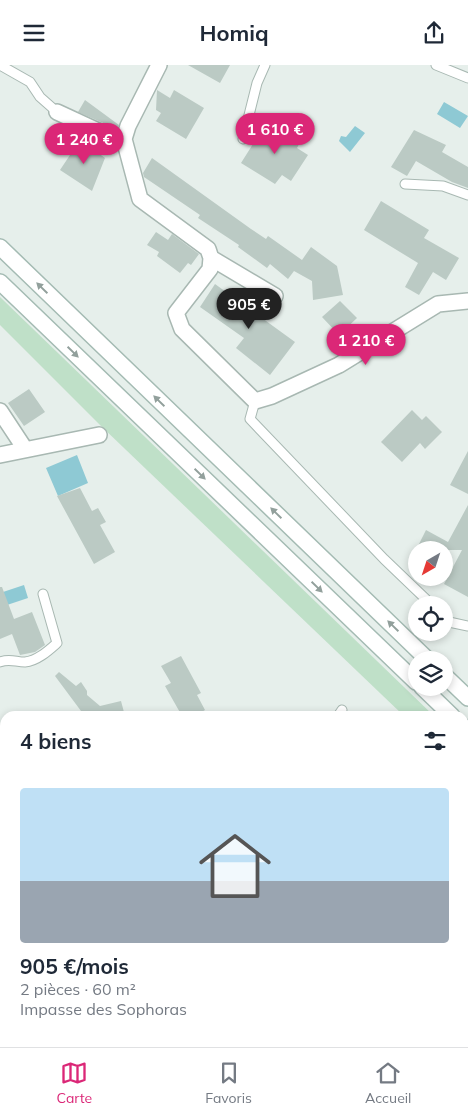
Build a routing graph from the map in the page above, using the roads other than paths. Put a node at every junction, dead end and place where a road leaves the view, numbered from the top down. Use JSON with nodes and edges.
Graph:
{"nodes":[{"id":1,"x":0,"y":65,"type":"edge"},
{"id":2,"x":159,"y":65,"type":"edge"},
{"id":3,"x":265,"y":65,"type":"edge"},
{"id":4,"x":436,"y":65,"type":"edge"},
{"id":5,"x":468,"y":78,"type":"edge"},
{"id":6,"x":57,"y":112,"type":"joint"},
{"id":7,"x":124,"y":139,"type":"junction"},
{"id":8,"x":243,"y":139,"type":"dead end"},
{"id":9,"x":404,"y":184,"type":"dead end"},
{"id":10,"x":468,"y":195,"type":"edge"},
{"id":11,"x":0,"y":247,"type":"edge"},
{"id":12,"x":211,"y":258,"type":"junction"},
{"id":13,"x":0,"y":282,"type":"edge"},
{"id":14,"x":274,"y":296,"type":"dead end"},
{"id":15,"x":468,"y":301,"type":"edge"},
{"id":16,"x":255,"y":401,"type":"junction"},
{"id":17,"x":0,"y":411,"type":"edge"},
{"id":18,"x":99,"y":435,"type":"dead end"},
{"id":19,"x":25,"y":449,"type":"junction"},
{"id":20,"x":0,"y":455,"type":"edge"},
{"id":21,"x":42,"y":594,"type":"dead end"},
{"id":22,"x":423,"y":596,"type":"edge"},
{"id":23,"x":453,"y":623,"type":"edge"},
{"id":24,"x":468,"y":626,"type":"edge"},
{"id":25,"x":419,"y":651,"type":"edge"},
{"id":26,"x":0,"y":662,"type":"edge"},
{"id":27,"x":408,"y":674,"type":"edge"},
{"id":28,"x":453,"y":684,"type":"edge"},
{"id":29,"x":431,"y":696,"type":"edge"},
{"id":30,"x":468,"y":698,"type":"edge"},
{"id":31,"x":447,"y":711,"type":"edge"}],
"edges":[{"from":1,"to":6,"type":"lane"},
{"from":2,"to":7,"type":"main road"},
{"from":3,"to":8,"type":"lane"},
{"from":4,"to":5,"type":"lane"},
{"from":6,"to":7,"type":"main road"},
{"from":7,"to":12,"type":"main road"},
{"from":9,"to":10,"type":"lane"},
{"from":25,"to":11,"type":"main road","one_way":true},
{"from":12,"to":14,"type":"main road"},
{"from":12,"to":16,"type":"main road"},
{"from":13,"to":27,"type":"main road","one_way":true},
{"from":15,"to":16,"type":"main road"},
{"from":16,"to":22,"type":"lane"},
{"from":17,"to":19,"type":"main road"},
{"from":18,"to":19,"type":"main road"},
{"from":19,"to":20,"type":"main road"},
{"from":21,"to":26,"type":"lane"},
{"from":23,"to":24,"type":"lane"},
{"from":28,"to":30,"type":"main road"},
{"from":29,"to":31,"type":"main road"}]}
